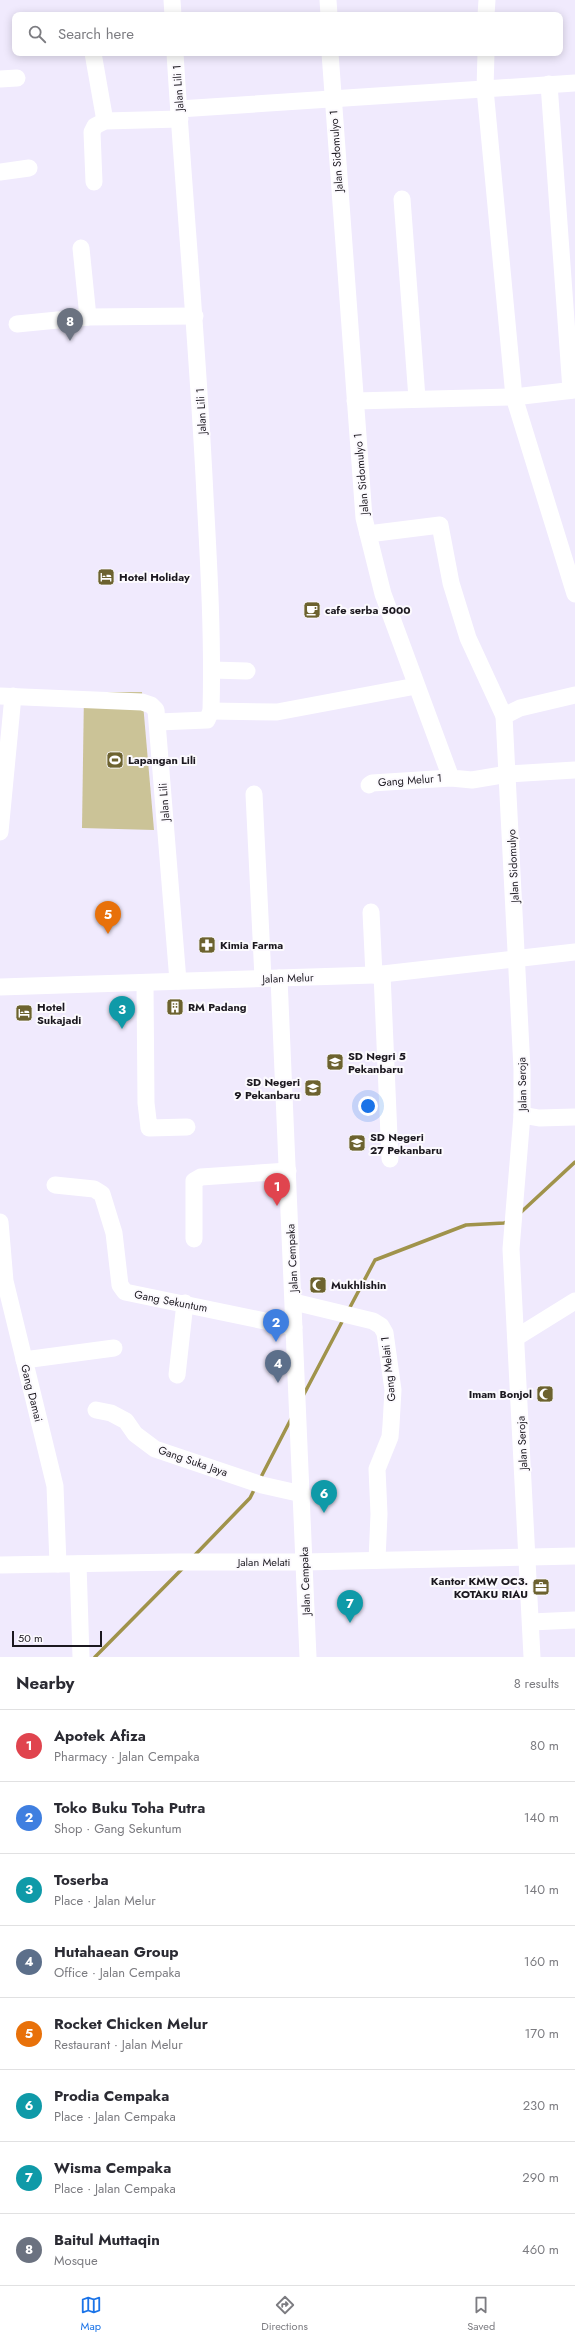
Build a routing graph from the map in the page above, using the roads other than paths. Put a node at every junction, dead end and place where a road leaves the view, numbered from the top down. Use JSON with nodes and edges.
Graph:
{"nodes":[{"id":1,"x":172,"y":0,"type":"edge"},
{"id":2,"x":328,"y":0,"type":"edge"},
{"id":3,"x":487,"y":0,"type":"edge"},
{"id":4,"x":173,"y":12,"type":"edge"},
{"id":5,"x":329,"y":12,"type":"edge"},
{"id":6,"x":486,"y":12,"type":"edge"},
{"id":7,"x":94,"y":56,"type":"edge"},
{"id":8,"x":175,"y":56,"type":"edge"},
{"id":9,"x":330,"y":56,"type":"edge"},
{"id":10,"x":486,"y":56,"type":"edge"},
{"id":11,"x":575,"y":83,"type":"edge"},
{"id":12,"x":549,"y":84,"type":"junction"},
{"id":13,"x":485,"y":89,"type":"junction"},
{"id":14,"x":332,"y":99,"type":"junction"},
{"id":15,"x":179,"y":114,"type":"junction"},
{"id":16,"x":105,"y":122,"type":"junction"},
{"id":17,"x":29,"y":168,"type":"dead end"},
{"id":18,"x":0,"y":172,"type":"edge"},
{"id":19,"x":94,"y":182,"type":"dead end"},
{"id":20,"x":402,"y":198,"type":"dead end"},
{"id":21,"x":81,"y":248,"type":"dead end"},
{"id":22,"x":195,"y":316,"type":"junction"},
{"id":23,"x":88,"y":317,"type":"junction"},
{"id":24,"x":17,"y":324,"type":"dead end"},
{"id":25,"x":573,"y":390,"type":"edge"},
{"id":26,"x":514,"y":397,"type":"junction"},
{"id":27,"x":417,"y":398,"type":"junction"},
{"id":28,"x":355,"y":401,"type":"junction"},
{"id":29,"x":368,"y":534,"type":"junction"},
{"id":30,"x":575,"y":594,"type":"edge"},
{"id":31,"x":212,"y":670,"type":"junction"},
{"id":32,"x":247,"y":671,"type":"dead end"},
{"id":33,"x":416,"y":686,"type":"junction"},
{"id":34,"x":575,"y":695,"type":"edge"},
{"id":35,"x":6,"y":696,"type":"edge"},
{"id":36,"x":211,"y":711,"type":"junction"},
{"id":37,"x":504,"y":716,"type":"junction"},
{"id":38,"x":158,"y":722,"type":"junction"},
{"id":39,"x":575,"y":770,"type":"edge"},
{"id":40,"x":508,"y":774,"type":"junction"},
{"id":41,"x":451,"y":778,"type":"junction"},
{"id":42,"x":369,"y":785,"type":"dead end"},
{"id":43,"x":254,"y":794,"type":"dead end"},
{"id":44,"x":0,"y":832,"type":"edge"},
{"id":45,"x":371,"y":912,"type":"dead end"},
{"id":46,"x":575,"y":952,"type":"edge"},
{"id":47,"x":517,"y":957,"type":"junction"},
{"id":48,"x":378,"y":974,"type":"junction"},
{"id":49,"x":271,"y":978,"type":"junction"},
{"id":50,"x":178,"y":981,"type":"junction"},
{"id":51,"x":145,"y":983,"type":"junction"},
{"id":52,"x":0,"y":987,"type":"edge"},
{"id":53,"x":522,"y":1116,"type":"junction"},
{"id":54,"x":575,"y":1117,"type":"edge"},
{"id":55,"x":187,"y":1127,"type":"dead end"},
{"id":56,"x":390,"y":1159,"type":"dead end"},
{"id":57,"x":288,"y":1171,"type":"junction"},
{"id":58,"x":55,"y":1185,"type":"dead end"},
{"id":59,"x":0,"y":1222,"type":"edge"},
{"id":60,"x":194,"y":1239,"type":"dead end"},
{"id":61,"x":575,"y":1301,"type":"edge"},
{"id":62,"x":294,"y":1302,"type":"junction"},
{"id":63,"x":185,"y":1304,"type":"junction"},
{"id":64,"x":294,"y":1327,"type":"junction"},
{"id":65,"x":517,"y":1338,"type":"junction"},
{"id":66,"x":114,"y":1348,"type":"dead end"},
{"id":67,"x":24,"y":1360,"type":"junction"},
{"id":68,"x":177,"y":1375,"type":"dead end"},
{"id":69,"x":96,"y":1410,"type":"dead end"},
{"id":70,"x":302,"y":1494,"type":"junction"},
{"id":71,"x":575,"y":1556,"type":"edge"},
{"id":72,"x":527,"y":1558,"type":"junction"},
{"id":73,"x":377,"y":1560,"type":"junction"},
{"id":74,"x":304,"y":1562,"type":"junction"},
{"id":75,"x":58,"y":1564,"type":"junction"},
{"id":76,"x":78,"y":1564,"type":"junction"},
{"id":77,"x":0,"y":1565,"type":"edge"},
{"id":78,"x":575,"y":1620,"type":"edge"},
{"id":79,"x":531,"y":1622,"type":"junction"},
{"id":80,"x":81,"y":1657,"type":"edge"},
{"id":81,"x":308,"y":1657,"type":"edge"},
{"id":82,"x":532,"y":1657,"type":"edge"}],
"edges":[{"from":1,"to":4,"type":"street"},
{"from":2,"to":5,"type":"street"},
{"from":3,"to":6,"type":"street"},
{"from":7,"to":16,"type":"street"},
{"from":8,"to":15,"type":"street","name":"Jalan Lili 1"},
{"from":9,"to":14,"type":"street","name":"Jalan Sidomulyo 1"},
{"from":10,"to":13,"type":"street"},
{"from":11,"to":12,"type":"street"},
{"from":12,"to":13,"type":"street"},
{"from":12,"to":25,"type":"street"},
{"from":13,"to":14,"type":"street"},
{"from":13,"to":26,"type":"street"},
{"from":14,"to":15,"type":"street"},
{"from":14,"to":28,"type":"street","name":"Jalan Sidomulyo 1"},
{"from":15,"to":16,"type":"street"},
{"from":15,"to":22,"type":"street","name":"Jalan Lili 1"},
{"from":16,"to":19,"type":"street"},
{"from":17,"to":18,"type":"street"},
{"from":20,"to":27,"type":"street"},
{"from":21,"to":23,"type":"street"},
{"from":22,"to":23,"type":"street"},
{"from":22,"to":31,"type":"street","name":"Jalan Lili 1"},
{"from":23,"to":24,"type":"street"},
{"from":25,"to":26,"type":"street"},
{"from":26,"to":27,"type":"street"},
{"from":26,"to":30,"type":"street"},
{"from":27,"to":28,"type":"street"},
{"from":28,"to":29,"type":"street","name":"Jalan Sidomulyo 1"},
{"from":29,"to":33,"type":"street","name":"Jalan Sidomulyo 1"},
{"from":29,"to":37,"type":"street"},
{"from":31,"to":32,"type":"street"},
{"from":31,"to":36,"type":"street","name":"Jalan Lili 1"},
{"from":33,"to":36,"type":"street"},
{"from":33,"to":41,"type":"street","name":"Jalan Sidomulyo 1"},
{"from":34,"to":37,"type":"street"},
{"from":35,"to":38,"type":"street","name":"Jalan Lili"},
{"from":35,"to":44,"type":"street"},
{"from":36,"to":38,"type":"street"},
{"from":37,"to":40,"type":"street","name":"Jalan Sidomulyo"},
{"from":38,"to":50,"type":"street","name":"Jalan Lili"},
{"from":39,"to":40,"type":"street"},
{"from":40,"to":41,"type":"street"},
{"from":40,"to":47,"type":"street","name":"Jalan Sidomulyo"},
{"from":41,"to":42,"type":"street","name":"Gang Melur 1"},
{"from":43,"to":49,"type":"street","name":"Jalan Cempaka"},
{"from":45,"to":48,"type":"street"},
{"from":46,"to":47,"type":"street","name":"Jalan Melur"},
{"from":47,"to":48,"type":"street","name":"Jalan Melur"},
{"from":47,"to":53,"type":"street","name":"Jalan Seroja"},
{"from":48,"to":49,"type":"street","name":"Jalan Melur"},
{"from":48,"to":56,"type":"street"},
{"from":49,"to":50,"type":"street","name":"Jalan Melur"},
{"from":49,"to":57,"type":"street","name":"Jalan Cempaka"},
{"from":50,"to":51,"type":"street","name":"Jalan Melur"},
{"from":51,"to":52,"type":"street","name":"Jalan Melur"},
{"from":51,"to":55,"type":"street"},
{"from":53,"to":54,"type":"street"},
{"from":53,"to":65,"type":"street","name":"Jalan Seroja"},
{"from":57,"to":60,"type":"street"},
{"from":57,"to":62,"type":"street","name":"Jalan Cempaka"},
{"from":58,"to":63,"type":"street","name":"Gang Sekuntum"},
{"from":59,"to":67,"type":"street","name":"Gang Damai"},
{"from":61,"to":65,"type":"street"},
{"from":62,"to":64,"type":"street","name":"Jalan Cempaka"},
{"from":62,"to":73,"type":"street","name":"Gang Melati 1"},
{"from":63,"to":64,"type":"street","name":"Gang Sekuntum"},
{"from":63,"to":68,"type":"street"},
{"from":64,"to":70,"type":"street","name":"Jalan Cempaka"},
{"from":65,"to":72,"type":"street","name":"Jalan Seroja"},
{"from":66,"to":67,"type":"street"},
{"from":67,"to":75,"type":"street","name":"Gang Damai"},
{"from":69,"to":70,"type":"street","name":"Gang Suka Jaya"},
{"from":70,"to":74,"type":"street","name":"Jalan Cempaka"},
{"from":71,"to":72,"type":"street","name":"Jalan Melati"},
{"from":72,"to":73,"type":"street","name":"Jalan Melati"},
{"from":72,"to":79,"type":"street","name":"Jalan Seroja"},
{"from":73,"to":74,"type":"street","name":"Jalan Melati"},
{"from":74,"to":76,"type":"street","name":"Jalan Melati"},
{"from":74,"to":81,"type":"street","name":"Jalan Cempaka"},
{"from":75,"to":76,"type":"street","name":"Jalan Melati"},
{"from":75,"to":77,"type":"street","name":"Jalan Melati"},
{"from":76,"to":80,"type":"street"},
{"from":78,"to":79,"type":"street"},
{"from":79,"to":82,"type":"street","name":"Jalan Seroja"}]}
